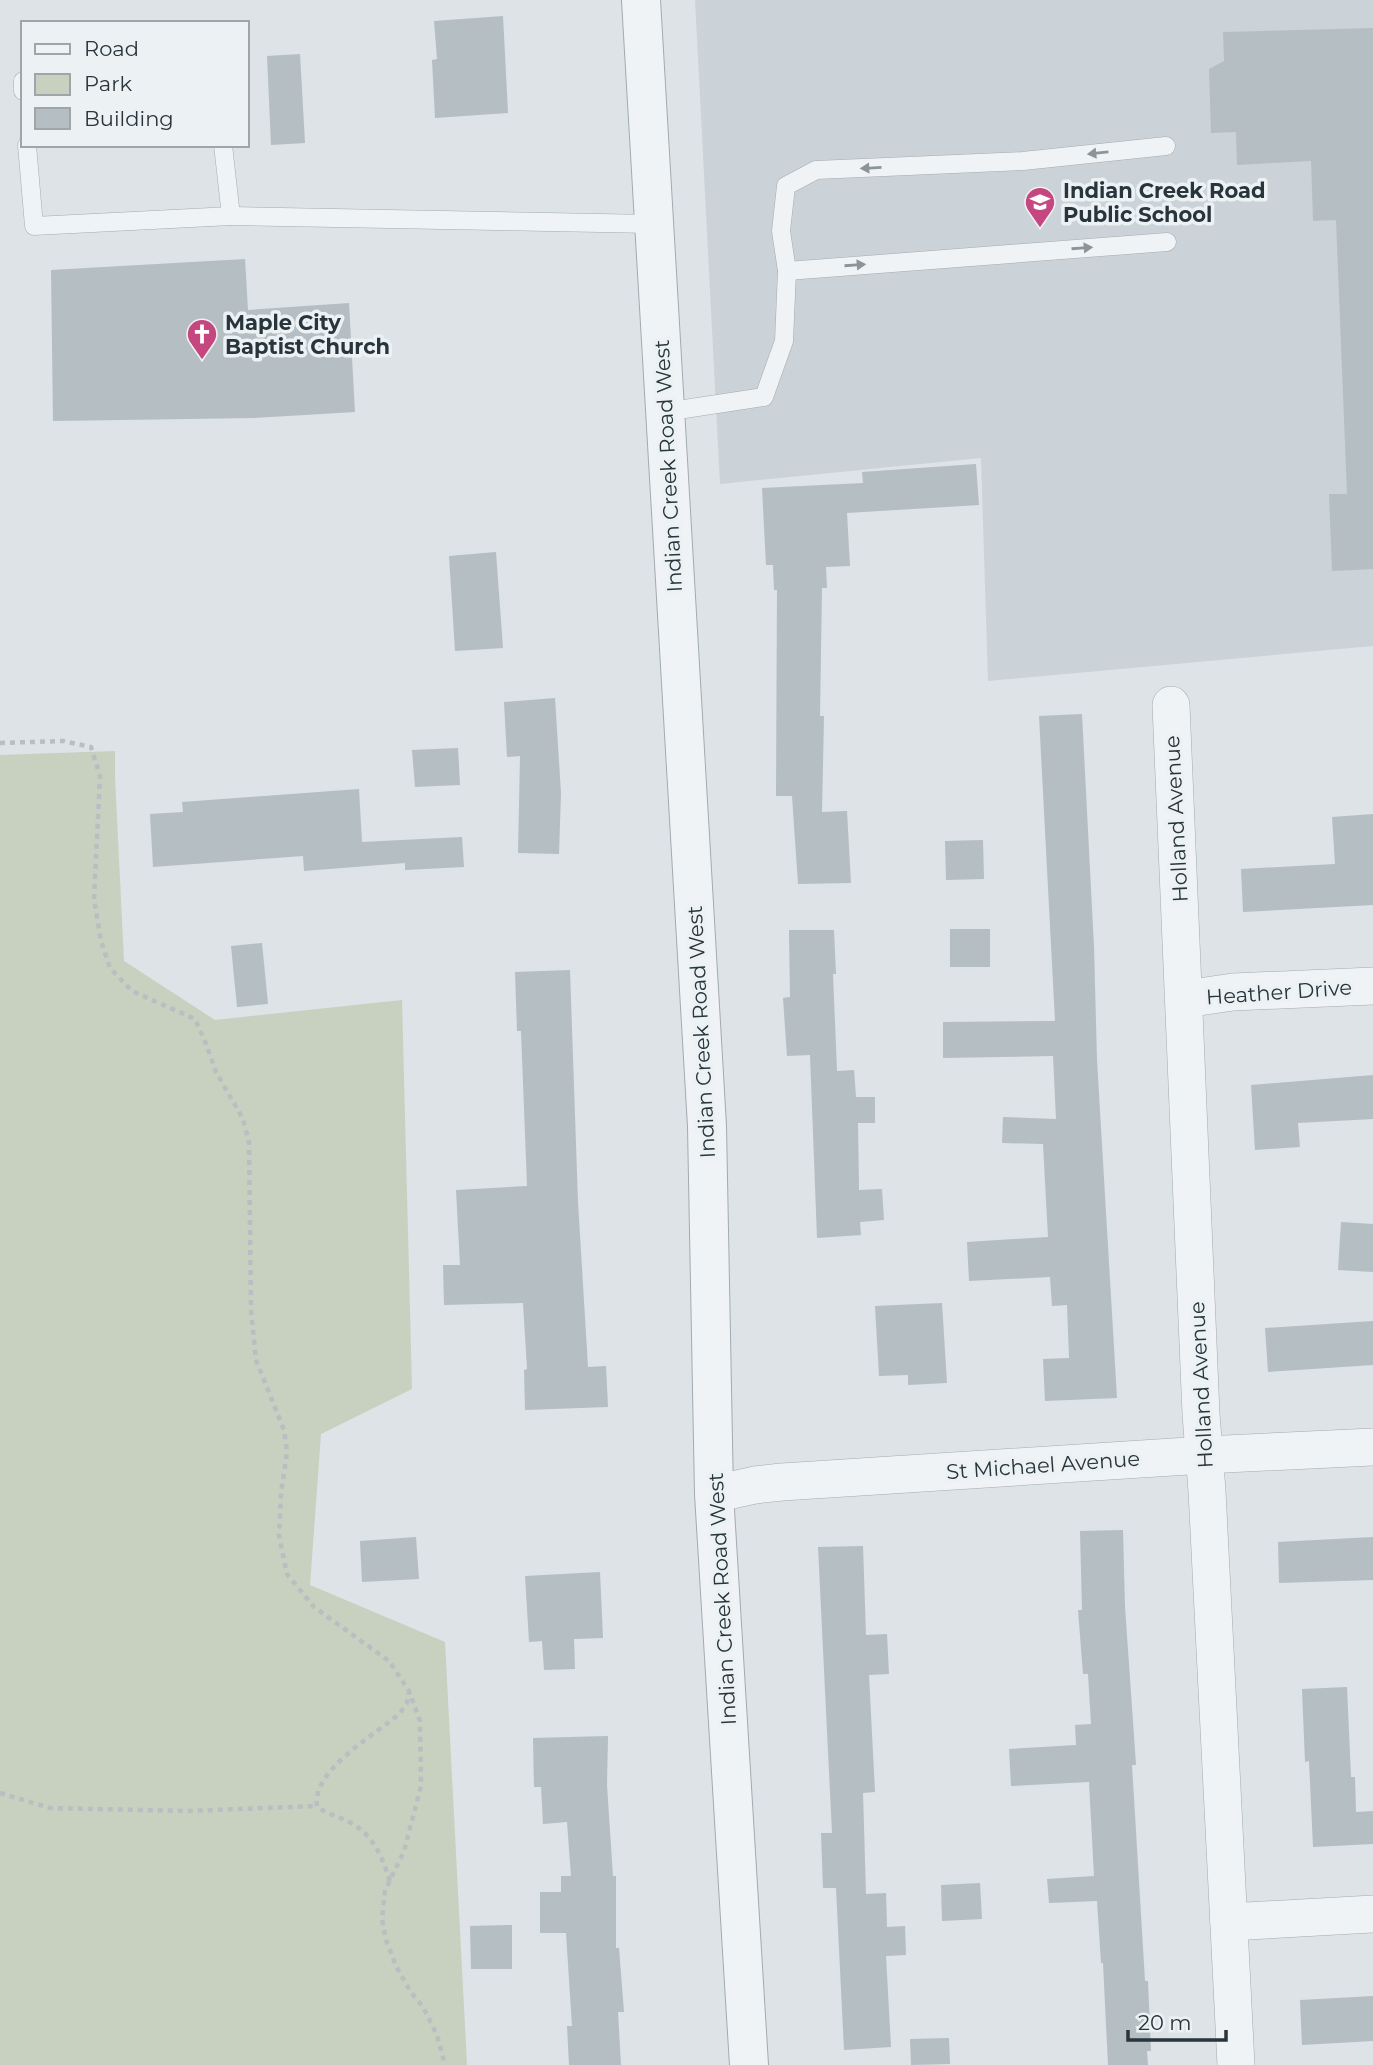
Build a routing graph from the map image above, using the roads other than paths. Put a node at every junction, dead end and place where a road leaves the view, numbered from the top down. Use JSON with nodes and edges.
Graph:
{"nodes":[{"id":1,"x":641,"y":0,"type":"edge"},
{"id":2,"x":1166,"y":146,"type":"dead end"},
{"id":3,"x":27,"y":147,"type":"edge"},
{"id":4,"x":223,"y":147,"type":"edge"},
{"id":5,"x":231,"y":216,"type":"junction"},
{"id":6,"x":653,"y":224,"type":"junction"},
{"id":7,"x":1167,"y":242,"type":"dead end"},
{"id":8,"x":787,"y":271,"type":"junction"},
{"id":9,"x":665,"y":412,"type":"junction"},
{"id":10,"x":1171,"y":705,"type":"dead end"},
{"id":11,"x":1373,"y":986,"type":"edge"},
{"id":12,"x":1185,"y":999,"type":"junction"},
{"id":13,"x":1373,"y":1447,"type":"edge"},
{"id":14,"x":1204,"y":1455,"type":"junction"},
{"id":15,"x":714,"y":1493,"type":"junction"},
{"id":16,"x":1373,"y":1914,"type":"edge"},
{"id":17,"x":1229,"y":1922,"type":"junction"},
{"id":18,"x":749,"y":2065,"type":"edge"},
{"id":19,"x":1236,"y":2065,"type":"edge"}],
"edges":[{"from":1,"to":6,"type":"street","name":"Indian Creek Road West"},
{"from":2,"to":8,"type":"lane","one_way":true},
{"from":3,"to":5,"type":"lane"},
{"from":4,"to":5,"type":"lane"},
{"from":5,"to":6,"type":"lane"},
{"from":6,"to":9,"type":"street","name":"Indian Creek Road West"},
{"from":8,"to":7,"type":"lane","one_way":true},
{"from":8,"to":9,"type":"lane"},
{"from":9,"to":15,"type":"street","name":"Indian Creek Road West"},
{"from":10,"to":12,"type":"street","name":"Holland Avenue"},
{"from":11,"to":12,"type":"street","name":"Heather Drive"},
{"from":12,"to":14,"type":"street","name":"Holland Avenue"},
{"from":13,"to":14,"type":"street","name":"St Michael Avenue"},
{"from":14,"to":15,"type":"street","name":"St Michael Avenue"},
{"from":14,"to":17,"type":"street","name":"Holland Avenue"},
{"from":15,"to":18,"type":"street","name":"Indian Creek Road West"},
{"from":16,"to":17,"type":"street"},
{"from":17,"to":19,"type":"street","name":"Holland Avenue"}]}
